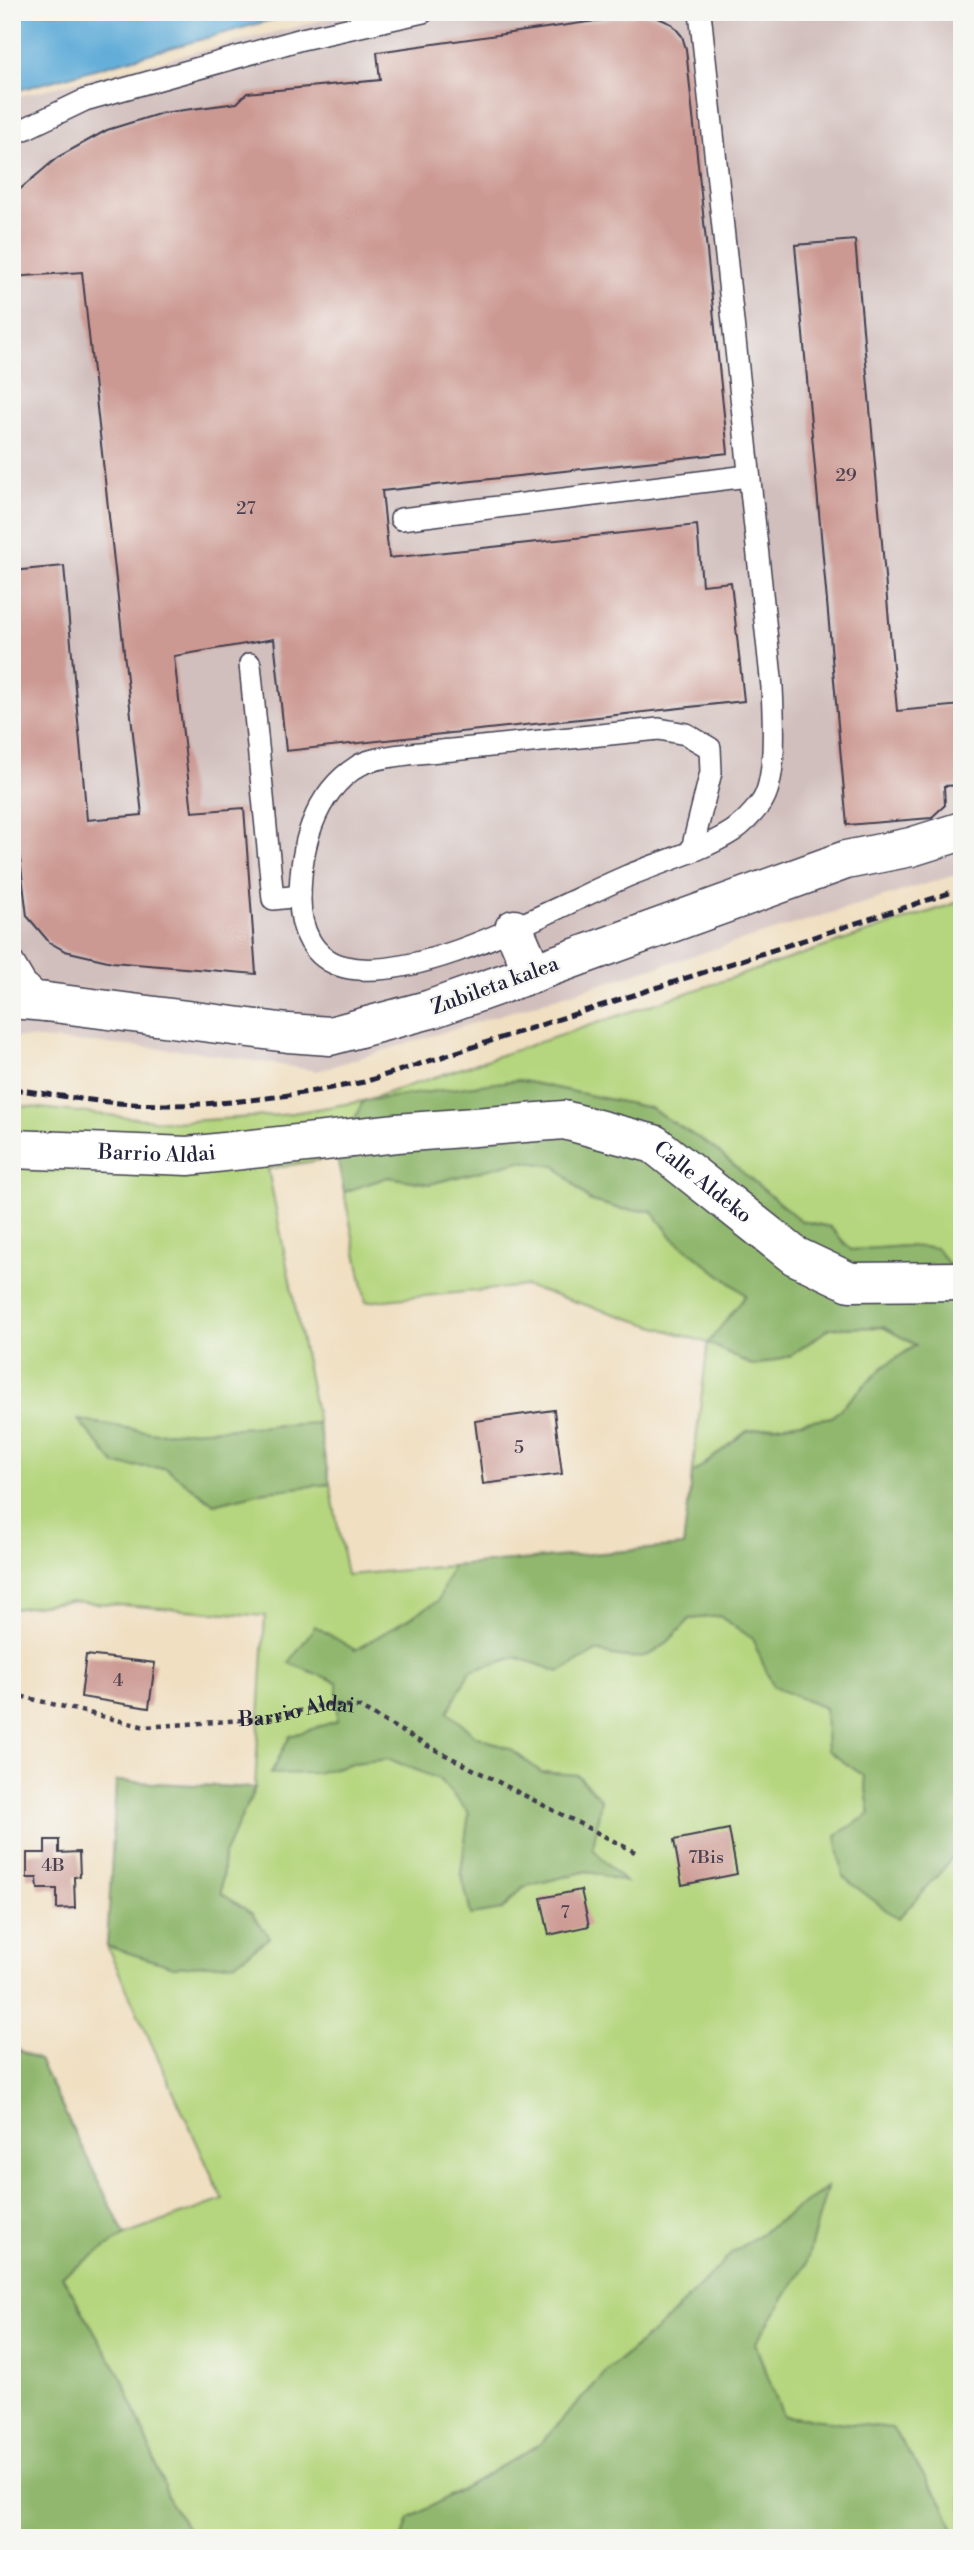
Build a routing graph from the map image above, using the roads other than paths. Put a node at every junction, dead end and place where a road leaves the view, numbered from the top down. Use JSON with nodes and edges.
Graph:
{"nodes":[{"id":1,"x":423,"y":12,"type":"edge"},
{"id":2,"x":701,"y":12,"type":"edge"},
{"id":3,"x":12,"y":135,"type":"edge"},
{"id":4,"x":748,"y":476,"type":"junction"},
{"id":5,"x":401,"y":519,"type":"dead end"},
{"id":6,"x":250,"y":664,"type":"dead end"},
{"id":7,"x":962,"y":831,"type":"edge"},
{"id":8,"x":692,"y":849,"type":"junction"},
{"id":9,"x":300,"y":896,"type":"junction"},
{"id":10,"x":514,"y":929,"type":"junction"},
{"id":11,"x":12,"y":960,"type":"edge"},
{"id":12,"x":533,"y":973,"type":"junction"},
{"id":13,"x":29,"y":1001,"type":"edge"},
{"id":14,"x":303,"y":1143,"type":"joint"},
{"id":15,"x":12,"y":1149,"type":"edge"},
{"id":16,"x":962,"y":1281,"type":"edge"}],
"edges":[{"from":1,"to":3,"type":"lane"},
{"from":2,"to":4,"type":"lane"},
{"from":4,"to":5,"type":"lane"},
{"from":4,"to":8,"type":"lane"},
{"from":6,"to":9,"type":"lane"},
{"from":7,"to":12,"type":"street","name":"Zubileta kalea"},
{"from":8,"to":9,"type":"lane"},
{"from":8,"to":10,"type":"lane"},
{"from":9,"to":10,"type":"lane"},
{"from":10,"to":12,"type":"street"},
{"from":11,"to":13,"type":"lane"},
{"from":12,"to":13,"type":"street","name":"Zubileta kalea"},
{"from":14,"to":15,"type":"street","name":"Barrio Aldai"},
{"from":14,"to":16,"type":"street","name":"Calle Aldeko"}]}
